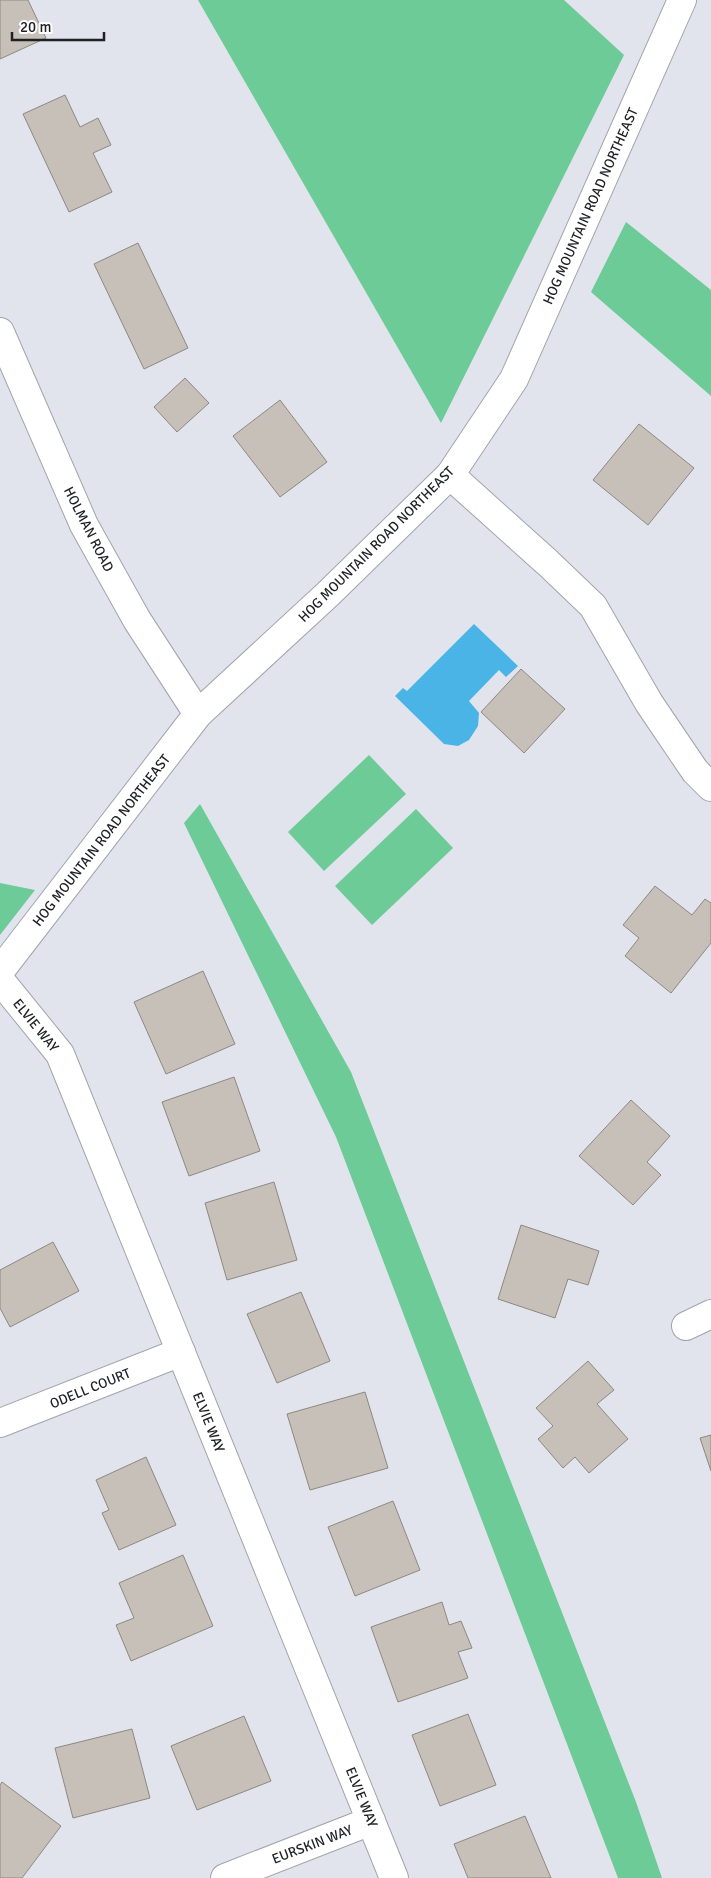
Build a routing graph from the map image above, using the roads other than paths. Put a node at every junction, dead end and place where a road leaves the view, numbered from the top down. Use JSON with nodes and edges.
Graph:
{"nodes":[{"id":1,"x":682,"y":0,"type":"edge"},
{"id":2,"x":0,"y":332,"type":"edge"},
{"id":3,"x":450,"y":474,"type":"junction"},
{"id":4,"x":198,"y":714,"type":"junction"},
{"id":5,"x":711,"y":787,"type":"edge"},
{"id":6,"x":0,"y":971,"type":"edge"},
{"id":7,"x":0,"y":980,"type":"edge"},
{"id":8,"x":711,"y":1314,"type":"edge"},
{"id":9,"x":686,"y":1326,"type":"dead end"},
{"id":10,"x":181,"y":1352,"type":"junction"},
{"id":11,"x":0,"y":1423,"type":"edge"},
{"id":12,"x":371,"y":1821,"type":"junction"},
{"id":13,"x":225,"y":1878,"type":"edge"},
{"id":14,"x":394,"y":1878,"type":"edge"}],
"edges":[{"from":1,"to":3,"type":"street","name":"HOG MOUNTAIN ROAD NORTHEAST"},
{"from":2,"to":4,"type":"street","name":"HOLMAN ROAD"},
{"from":3,"to":4,"type":"street","name":"HOG MOUNTAIN ROAD NORTHEAST"},
{"from":3,"to":5,"type":"street"},
{"from":4,"to":6,"type":"street","name":"HOG MOUNTAIN ROAD NORTHEAST"},
{"from":7,"to":10,"type":"street","name":"ELVIE WAY"},
{"from":8,"to":9,"type":"street"},
{"from":10,"to":11,"type":"street","name":"ODELL COURT"},
{"from":10,"to":12,"type":"street","name":"ELVIE WAY"},
{"from":12,"to":13,"type":"street","name":"EURSKIN WAY"},
{"from":12,"to":14,"type":"street","name":"ELVIE WAY"}]}
